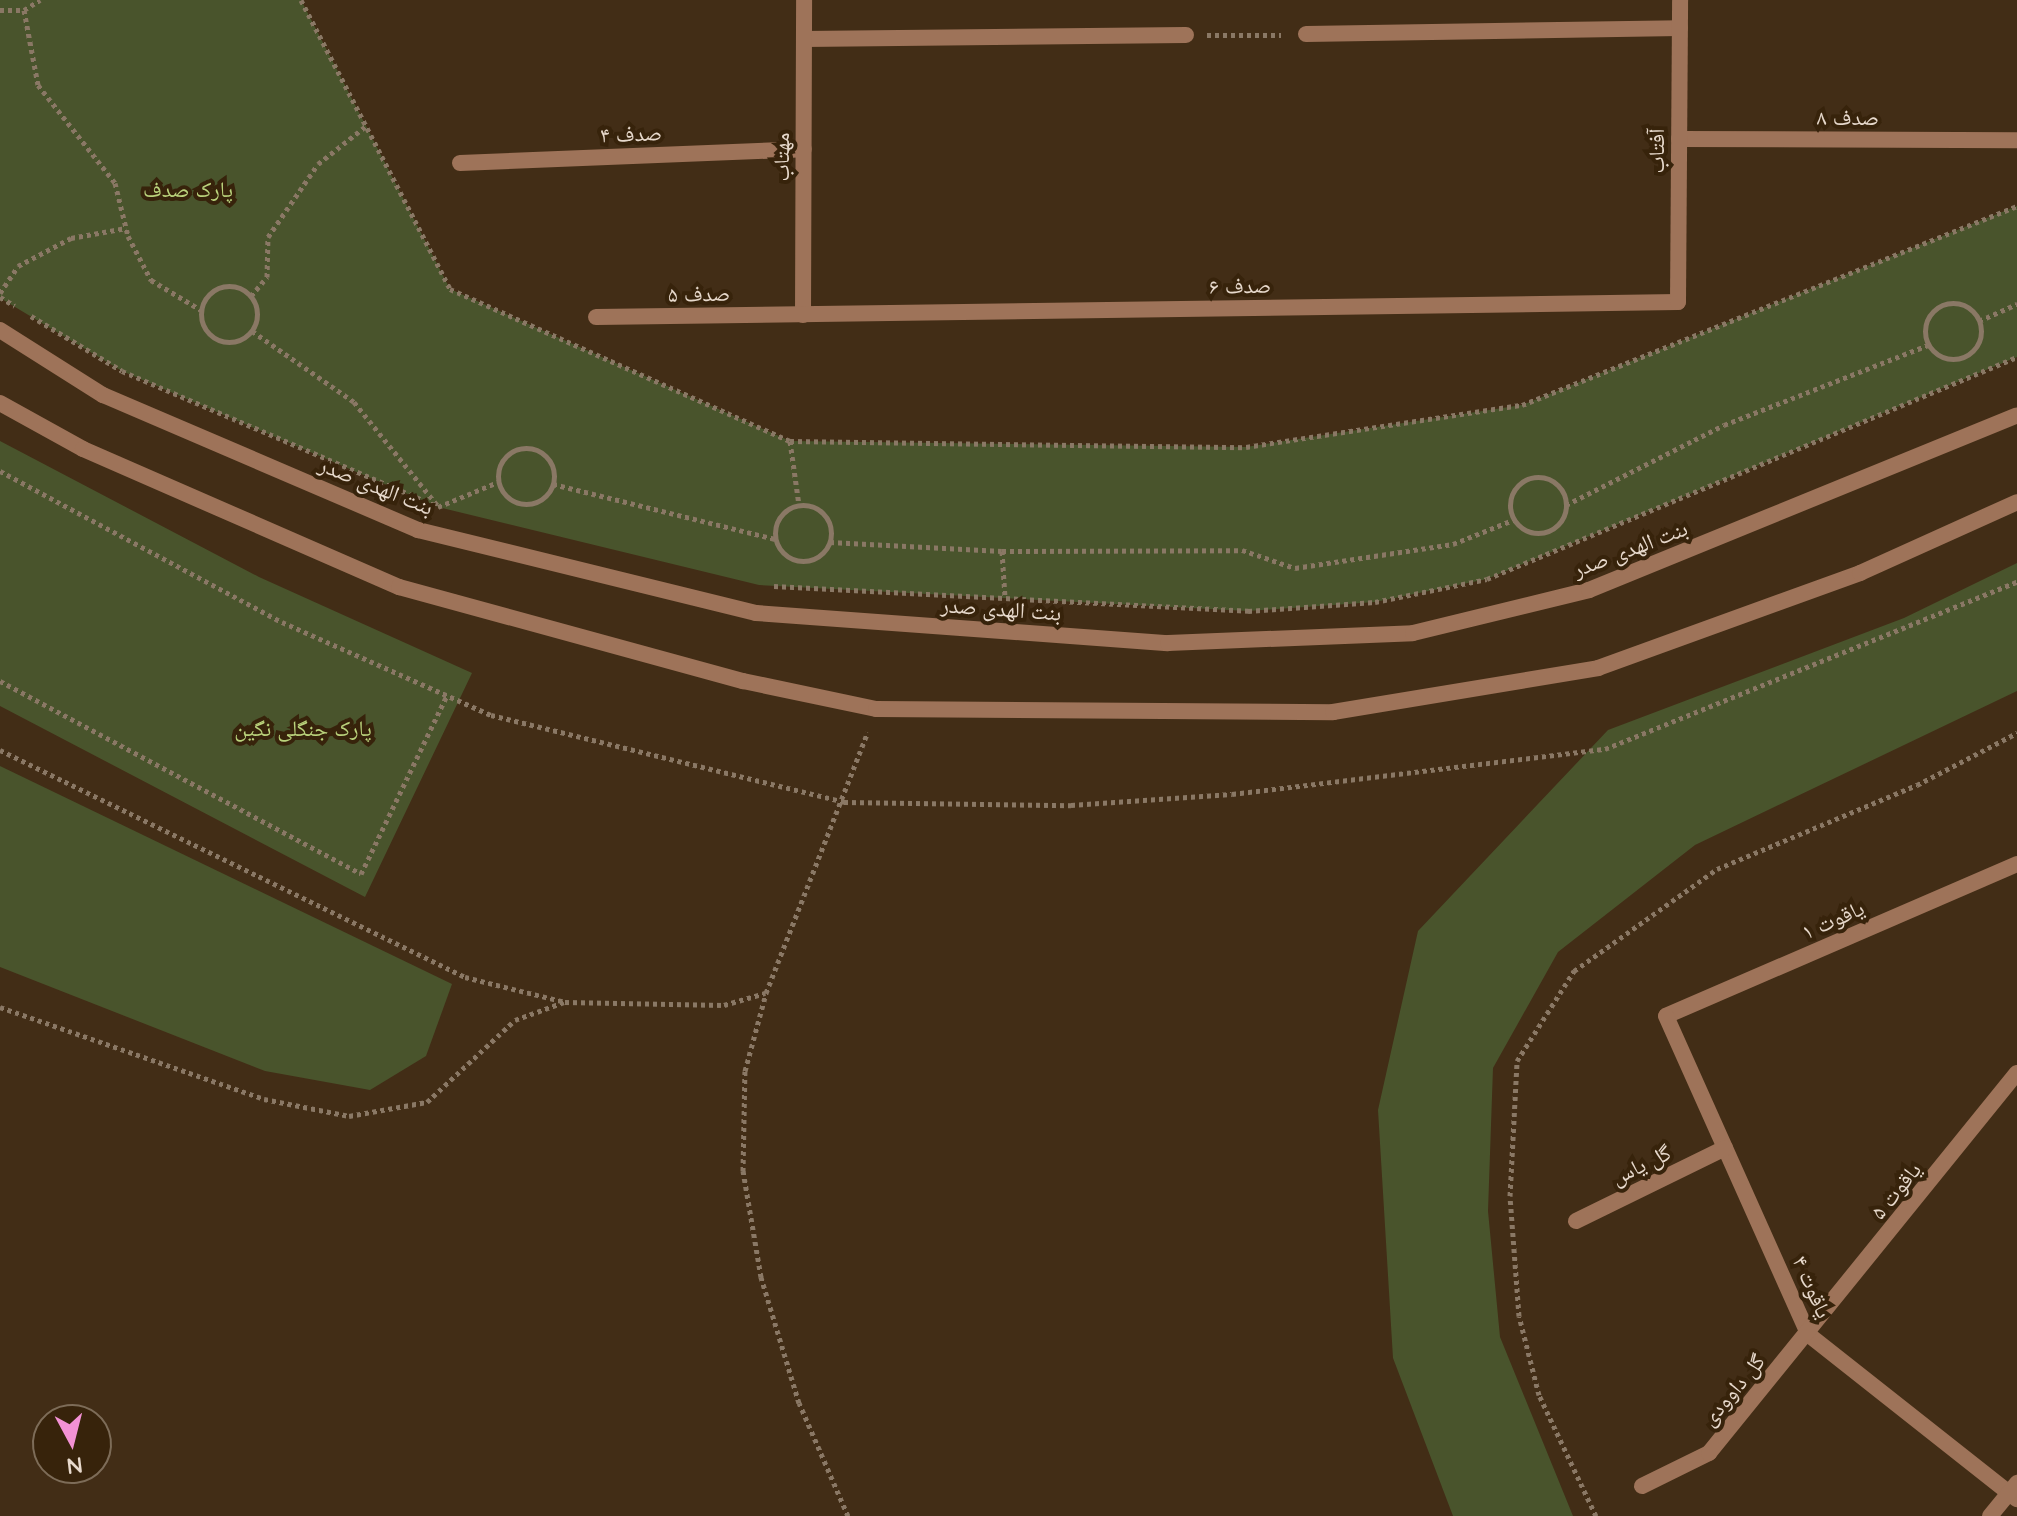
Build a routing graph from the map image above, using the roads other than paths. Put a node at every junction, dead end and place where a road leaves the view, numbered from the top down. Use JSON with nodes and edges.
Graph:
{"nodes":[{"id":1,"x":804,"y":0,"type":"edge"},
{"id":2,"x":1680,"y":0,"type":"edge"},
{"id":3,"x":1680,"y":28,"type":"junction"},
{"id":4,"x":1306,"y":34,"type":"road end"},
{"id":5,"x":1186,"y":35,"type":"road end"},
{"id":6,"x":804,"y":39,"type":"junction"},
{"id":7,"x":1679,"y":139,"type":"junction"},
{"id":8,"x":2017,"y":140,"type":"edge"},
{"id":9,"x":804,"y":149,"type":"junction"},
{"id":10,"x":460,"y":163,"type":"dead end"},
{"id":11,"x":1678,"y":302,"type":"joint"},
{"id":12,"x":803,"y":315,"type":"junction"},
{"id":13,"x":596,"y":317,"type":"dead end"},
{"id":14,"x":0,"y":330,"type":"edge"},
{"id":15,"x":0,"y":403,"type":"edge"},
{"id":16,"x":2017,"y":415,"type":"edge"},
{"id":17,"x":2017,"y":502,"type":"edge"},
{"id":18,"x":2017,"y":864,"type":"edge"},
{"id":19,"x":1666,"y":1016,"type":"joint"},
{"id":20,"x":2017,"y":1073,"type":"edge"},
{"id":21,"x":1725,"y":1148,"type":"junction"},
{"id":22,"x":1576,"y":1221,"type":"dead end"},
{"id":23,"x":1809,"y":1335,"type":"junction"},
{"id":24,"x":1642,"y":1486,"type":"dead end"},
{"id":25,"x":2014,"y":1492,"type":"edge"},
{"id":26,"x":1990,"y":1516,"type":"edge"}],
"edges":[{"from":1,"to":6,"type":"street","name":"مهتاب"},
{"from":2,"to":3,"type":"street","name":"آفتاب"},
{"from":3,"to":4,"type":"street"},
{"from":3,"to":7,"type":"street","name":"آفتاب"},
{"from":5,"to":6,"type":"street"},
{"from":6,"to":9,"type":"street","name":"مهتاب"},
{"from":7,"to":8,"type":"street","name":"صدف ۸"},
{"from":7,"to":11,"type":"street","name":"آفتاب"},
{"from":9,"to":10,"type":"street","name":"صدف ۴"},
{"from":9,"to":12,"type":"street","name":"مهتاب"},
{"from":11,"to":12,"type":"street","name":"صدف ۶"},
{"from":12,"to":13,"type":"street","name":"صدف ۵"},
{"from":14,"to":16,"type":"street","name":"بنت الهدی صدر"},
{"from":15,"to":17,"type":"street"},
{"from":18,"to":19,"type":"street","name":"یاقوت ۱"},
{"from":19,"to":21,"type":"street","name":"یاقوت ۴"},
{"from":20,"to":23,"type":"street","name":"یاقوت ۵"},
{"from":21,"to":22,"type":"street","name":"گل یاس"},
{"from":21,"to":23,"type":"street","name":"یاقوت ۴"},
{"from":23,"to":24,"type":"street","name":"گل داوودی"},
{"from":23,"to":25,"type":"street","name":"یاقوت ۴"},
{"from":25,"to":26,"type":"street"}]}
